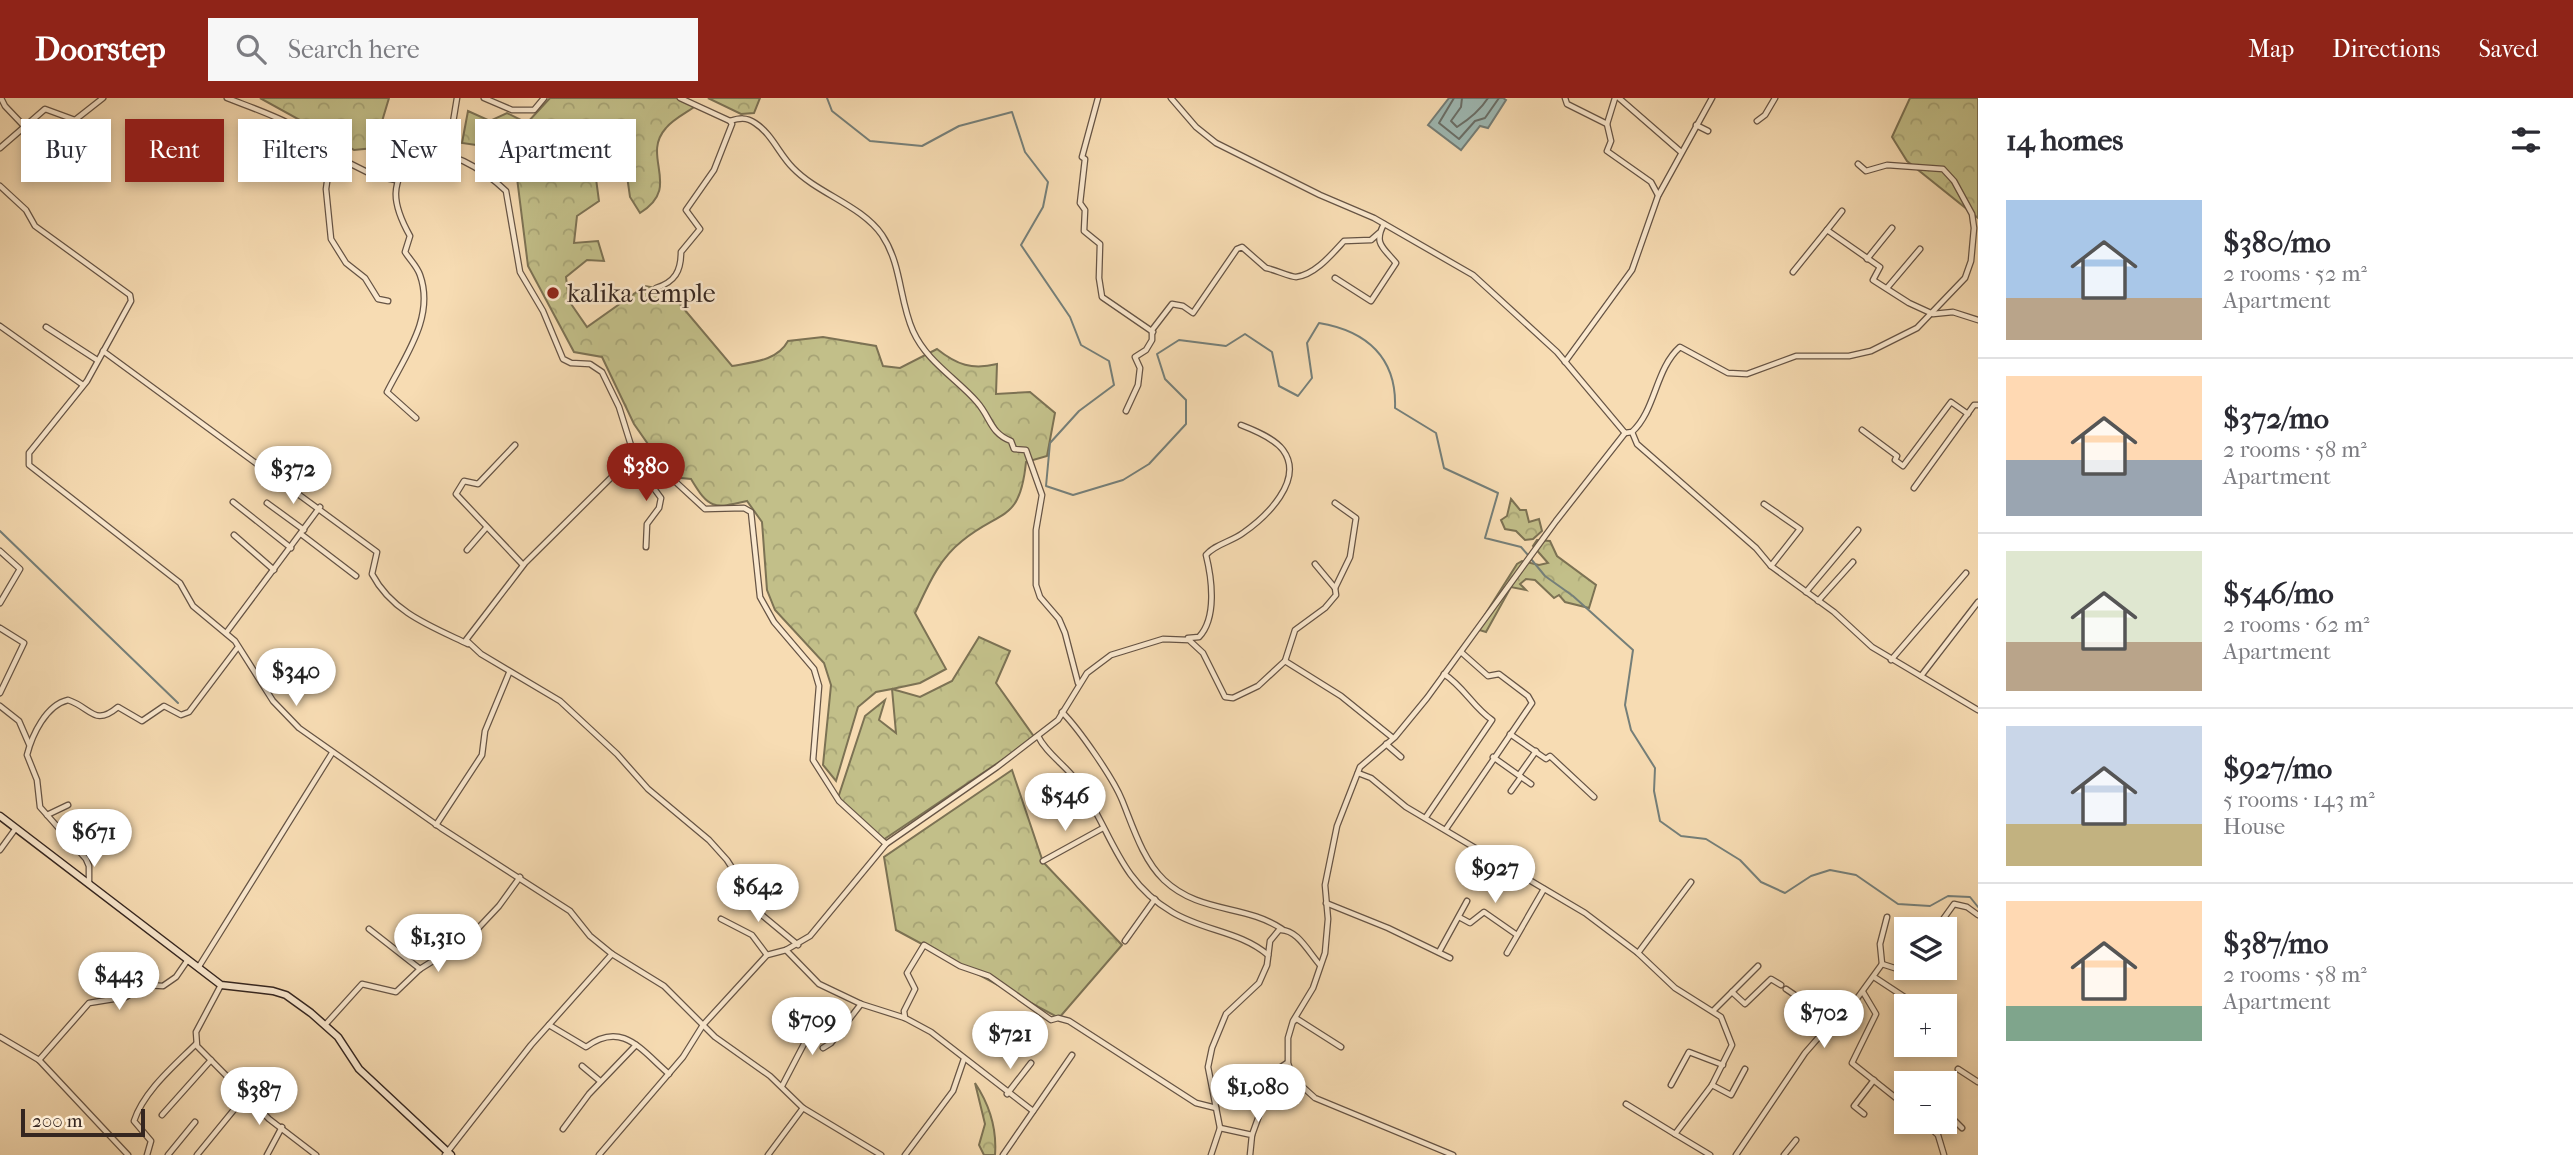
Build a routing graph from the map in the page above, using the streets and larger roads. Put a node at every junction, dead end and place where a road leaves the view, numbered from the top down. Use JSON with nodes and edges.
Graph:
{"nodes":[{"id":1,"x":1,"y":98,"type":"edge"},
{"id":2,"x":103,"y":98,"type":"edge"},
{"id":3,"x":227,"y":98,"type":"edge"},
{"id":4,"x":457,"y":98,"type":"edge"},
{"id":5,"x":484,"y":98,"type":"edge"},
{"id":6,"x":544,"y":98,"type":"edge"},
{"id":7,"x":680,"y":98,"type":"edge"},
{"id":8,"x":1098,"y":98,"type":"edge"},
{"id":9,"x":1171,"y":98,"type":"edge"},
{"id":10,"x":1565,"y":98,"type":"edge"},
{"id":11,"x":1617,"y":98,"type":"edge"},
{"id":12,"x":1712,"y":98,"type":"edge"},
{"id":13,"x":1775,"y":98,"type":"edge"},
{"id":14,"x":691,"y":101,"type":"edge"},
{"id":15,"x":33,"y":119,"type":"edge"},
{"id":16,"x":72,"y":119,"type":"edge"},
{"id":17,"x":76,"y":119,"type":"edge"},
{"id":18,"x":279,"y":119,"type":"edge"},
{"id":19,"x":454,"y":119,"type":"edge"},
{"id":20,"x":730,"y":121,"type":"junction"},
{"id":21,"x":1757,"y":121,"type":"dead end"},
{"id":22,"x":21,"y":122,"type":"edge"},
{"id":23,"x":1607,"y":124,"type":"junction"},
{"id":24,"x":1696,"y":125,"type":"junction"},
{"id":25,"x":21,"y":129,"type":"edge"},
{"id":26,"x":1708,"y":131,"type":"dead end"},
{"id":27,"x":0,"y":148,"type":"edge"},
{"id":28,"x":1681,"y":152,"type":"junction"},
{"id":29,"x":461,"y":162,"type":"edge"},
{"id":30,"x":1858,"y":164,"type":"dead end"},
{"id":31,"x":327,"y":182,"type":"edge"},
{"id":32,"x":396,"y":182,"type":"edge"},
{"id":33,"x":0,"y":186,"type":"edge"},
{"id":34,"x":1658,"y":195,"type":"junction"},
{"id":35,"x":1842,"y":211,"type":"dead end"},
{"id":36,"x":1384,"y":224,"type":"junction"},
{"id":37,"x":1892,"y":228,"type":"dead end"},
{"id":38,"x":1827,"y":230,"type":"junction"},
{"id":39,"x":1379,"y":233,"type":"junction"},
{"id":40,"x":1920,"y":249,"type":"dead end"},
{"id":41,"x":1867,"y":258,"type":"junction"},
{"id":42,"x":1793,"y":272,"type":"dead end"},
{"id":43,"x":1335,"y":278,"type":"dead end"},
{"id":44,"x":656,"y":288,"type":"dead end"},
{"id":45,"x":1887,"y":288,"type":"junction"},
{"id":46,"x":388,"y":302,"type":"dead end"},
{"id":47,"x":1933,"y":314,"type":"junction"},
{"id":48,"x":1978,"y":320,"type":"edge"},
{"id":49,"x":0,"y":326,"type":"edge"},
{"id":50,"x":46,"y":327,"type":"dead end"},
{"id":51,"x":1153,"y":332,"type":"junction"},
{"id":52,"x":103,"y":351,"type":"junction"},
{"id":53,"x":97,"y":360,"type":"junction"},
{"id":54,"x":1565,"y":362,"type":"junction"},
{"id":55,"x":83,"y":386,"type":"junction"},
{"id":56,"x":1978,"y":405,"type":"edge"},
{"id":57,"x":1126,"y":411,"type":"dead end"},
{"id":58,"x":1968,"y":414,"type":"junction"},
{"id":59,"x":416,"y":418,"type":"dead end"},
{"id":60,"x":1241,"y":425,"type":"dead end"},
{"id":61,"x":1862,"y":430,"type":"dead end"},
{"id":62,"x":1632,"y":432,"type":"junction"},
{"id":63,"x":1625,"y":433,"type":"junction"},
{"id":64,"x":515,"y":445,"type":"dead end"},
{"id":65,"x":633,"y":449,"type":"junction"},
{"id":66,"x":633,"y":460,"type":"junction"},
{"id":67,"x":1914,"y":488,"type":"dead end"},
{"id":68,"x":233,"y":502,"type":"dead end"},
{"id":69,"x":267,"y":503,"type":"dead end"},
{"id":70,"x":1335,"y":503,"type":"dead end"},
{"id":71,"x":1764,"y":504,"type":"dead end"},
{"id":72,"x":320,"y":507,"type":"junction"},
{"id":73,"x":486,"y":528,"type":"junction"},
{"id":74,"x":1858,"y":530,"type":"dead end"},
{"id":75,"x":303,"y":532,"type":"junction"},
{"id":76,"x":234,"y":535,"type":"dead end"},
{"id":77,"x":646,"y":547,"type":"dead end"},
{"id":78,"x":291,"y":548,"type":"junction"},
{"id":79,"x":467,"y":550,"type":"dead end"},
{"id":80,"x":0,"y":551,"type":"edge"},
{"id":81,"x":1853,"y":562,"type":"dead end"},
{"id":82,"x":1315,"y":564,"type":"dead end"},
{"id":83,"x":523,"y":565,"type":"junction"},
{"id":84,"x":1771,"y":566,"type":"junction"},
{"id":85,"x":274,"y":570,"type":"junction"},
{"id":86,"x":1966,"y":573,"type":"dead end"},
{"id":87,"x":356,"y":576,"type":"dead end"},
{"id":88,"x":1335,"y":588,"type":"junction"},
{"id":89,"x":1806,"y":592,"type":"junction"},
{"id":90,"x":1818,"y":601,"type":"junction"},
{"id":91,"x":1978,"y":602,"type":"edge"},
{"id":92,"x":0,"y":603,"type":"edge"},
{"id":93,"x":0,"y":628,"type":"edge"},
{"id":94,"x":226,"y":633,"type":"junction"},
{"id":95,"x":1184,"y":639,"type":"junction"},
{"id":96,"x":469,"y":644,"type":"junction"},
{"id":97,"x":238,"y":646,"type":"junction"},
{"id":98,"x":1461,"y":652,"type":"junction"},
{"id":99,"x":1891,"y":660,"type":"junction"},
{"id":100,"x":1286,"y":661,"type":"junction"},
{"id":101,"x":509,"y":673,"type":"junction"},
{"id":102,"x":1444,"y":674,"type":"junction"},
{"id":103,"x":1921,"y":676,"type":"junction"},
{"id":104,"x":1079,"y":684,"type":"junction"},
{"id":105,"x":0,"y":693,"type":"edge"},
{"id":106,"x":0,"y":706,"type":"edge"},
{"id":107,"x":1978,"y":709,"type":"edge"},
{"id":108,"x":1062,"y":711,"type":"junction"},
{"id":109,"x":1510,"y":734,"type":"junction"},
{"id":110,"x":1038,"y":736,"type":"junction"},
{"id":111,"x":1393,"y":738,"type":"junction"},
{"id":112,"x":29,"y":744,"type":"junction"},
{"id":113,"x":1386,"y":744,"type":"junction"},
{"id":114,"x":1536,"y":751,"type":"junction"},
{"id":115,"x":332,"y":753,"type":"junction"},
{"id":116,"x":1401,"y":757,"type":"dead end"},
{"id":117,"x":1493,"y":757,"type":"junction"},
{"id":118,"x":1358,"y":773,"type":"junction"},
{"id":119,"x":1520,"y":776,"type":"junction"},
{"id":120,"x":1531,"y":784,"type":"dead end"},
{"id":121,"x":1511,"y":790,"type":"dead end"},
{"id":122,"x":1594,"y":797,"type":"dead end"},
{"id":123,"x":68,"y":805,"type":"dead end"},
{"id":124,"x":46,"y":815,"type":"junction"},
{"id":125,"x":0,"y":816,"type":"edge"},
{"id":126,"x":1426,"y":817,"type":"junction"},
{"id":127,"x":436,"y":825,"type":"junction"},
{"id":128,"x":16,"y":828,"type":"junction"},
{"id":129,"x":1103,"y":828,"type":"junction"},
{"id":130,"x":1446,"y":829,"type":"junction"},
{"id":131,"x":886,"y":844,"type":"junction"},
{"id":132,"x":0,"y":850,"type":"edge"},
{"id":133,"x":1042,"y":861,"type":"dead end"},
{"id":134,"x":520,"y":877,"type":"junction"},
{"id":135,"x":89,"y":882,"type":"junction"},
{"id":136,"x":1690,"y":882,"type":"dead end"},
{"id":137,"x":1544,"y":889,"type":"junction"},
{"id":138,"x":1156,"y":899,"type":"junction"},
{"id":139,"x":1467,"y":901,"type":"dead end"},
{"id":140,"x":1326,"y":903,"type":"junction"},
{"id":141,"x":1978,"y":915,"type":"edge"},
{"id":142,"x":1459,"y":917,"type":"junction"},
{"id":143,"x":1887,"y":917,"type":"dead end"},
{"id":144,"x":1945,"y":917,"type":"edge"},
{"id":145,"x":721,"y":919,"type":"dead end"},
{"id":146,"x":369,"y":929,"type":"dead end"},
{"id":147,"x":1282,"y":929,"type":"junction"},
{"id":148,"x":1517,"y":935,"type":"junction"},
{"id":149,"x":1125,"y":941,"type":"dead end"},
{"id":150,"x":798,"y":945,"type":"junction"},
{"id":151,"x":786,"y":950,"type":"junction"},
{"id":152,"x":1438,"y":953,"type":"junction"},
{"id":153,"x":1507,"y":953,"type":"dead end"},
{"id":154,"x":1638,"y":953,"type":"junction"},
{"id":155,"x":612,"y":954,"type":"junction"},
{"id":156,"x":767,"y":955,"type":"junction"},
{"id":157,"x":1268,"y":955,"type":"junction"},
{"id":158,"x":1450,"y":958,"type":"dead end"},
{"id":159,"x":187,"y":961,"type":"junction"},
{"id":160,"x":1882,"y":964,"type":"junction"},
{"id":161,"x":1320,"y":965,"type":"junction"},
{"id":162,"x":1758,"y":966,"type":"dead end"},
{"id":163,"x":198,"y":968,"type":"junction"},
{"id":164,"x":1894,"y":968,"type":"edge"},
{"id":165,"x":420,"y":969,"type":"junction"},
{"id":166,"x":1874,"y":977,"type":"junction"},
{"id":167,"x":221,"y":985,"type":"junction"},
{"id":168,"x":1732,"y":992,"type":"junction"},
{"id":169,"x":1863,"y":992,"type":"junction"},
{"id":170,"x":1900,"y":994,"type":"edge"},
{"id":171,"x":861,"y":1004,"type":"junction"},
{"id":172,"x":1713,"y":1011,"type":"junction"},
{"id":173,"x":810,"y":1015,"type":"dead end"},
{"id":174,"x":905,"y":1018,"type":"junction"},
{"id":175,"x":1293,"y":1021,"type":"junction"},
{"id":176,"x":1833,"y":1021,"type":"junction"},
{"id":177,"x":326,"y":1025,"type":"junction"},
{"id":178,"x":549,"y":1025,"type":"junction"},
{"id":179,"x":703,"y":1025,"type":"junction"},
{"id":180,"x":1,"y":1040,"type":"edge"},
{"id":181,"x":196,"y":1044,"type":"junction"},
{"id":182,"x":636,"y":1045,"type":"junction"},
{"id":183,"x":1341,"y":1047,"type":"dead end"},
{"id":184,"x":823,"y":1048,"type":"dead end"},
{"id":185,"x":1072,"y":1055,"type":"dead end"},
{"id":186,"x":964,"y":1059,"type":"junction"},
{"id":187,"x":39,"y":1060,"type":"junction"},
{"id":188,"x":211,"y":1060,"type":"junction"},
{"id":189,"x":1031,"y":1063,"type":"dead end"},
{"id":190,"x":1288,"y":1063,"type":"junction"},
{"id":191,"x":1723,"y":1065,"type":"junction"},
{"id":192,"x":582,"y":1066,"type":"dead end"},
{"id":193,"x":1745,"y":1069,"type":"dead end"},
{"id":194,"x":1958,"y":1069,"type":"dead end"},
{"id":195,"x":668,"y":1074,"type":"junction"},
{"id":196,"x":1874,"y":1080,"type":"junction"},
{"id":197,"x":600,"y":1081,"type":"junction"},
{"id":198,"x":1978,"y":1082,"type":"edge"},
{"id":199,"x":1713,"y":1084,"type":"junction"},
{"id":200,"x":1671,"y":1085,"type":"dead end"},
{"id":201,"x":782,"y":1086,"type":"junction"},
{"id":202,"x":1007,"y":1094,"type":"junction"},
{"id":203,"x":246,"y":1095,"type":"junction"},
{"id":204,"x":1894,"y":1096,"type":"edge"},
{"id":205,"x":1626,"y":1104,"type":"dead end"},
{"id":206,"x":803,"y":1108,"type":"junction"},
{"id":207,"x":1216,"y":1108,"type":"junction"},
{"id":208,"x":1033,"y":1111,"type":"junction"},
{"id":209,"x":1864,"y":1114,"type":"dead end"},
{"id":210,"x":162,"y":1115,"type":"dead end"},
{"id":211,"x":195,"y":1122,"type":"dead end"},
{"id":212,"x":1957,"y":1122,"type":"edge"},
{"id":213,"x":282,"y":1128,"type":"junction"},
{"id":214,"x":1220,"y":1128,"type":"junction"},
{"id":215,"x":1962,"y":1128,"type":"dead end"},
{"id":216,"x":563,"y":1129,"type":"dead end"},
{"id":217,"x":1675,"y":1134,"type":"junction"},
{"id":218,"x":1937,"y":1134,"type":"edge"},
{"id":219,"x":1252,"y":1135,"type":"junction"},
{"id":220,"x":1796,"y":1140,"type":"dead end"},
{"id":221,"x":448,"y":1154,"type":"edge"},
{"id":222,"x":128,"y":1155,"type":"edge"},
{"id":223,"x":147,"y":1155,"type":"edge"},
{"id":224,"x":168,"y":1155,"type":"edge"},
{"id":225,"x":197,"y":1155,"type":"edge"},
{"id":226,"x":267,"y":1155,"type":"edge"},
{"id":227,"x":316,"y":1155,"type":"edge"},
{"id":228,"x":599,"y":1155,"type":"edge"},
{"id":229,"x":768,"y":1155,"type":"edge"},
{"id":230,"x":881,"y":1155,"type":"edge"},
{"id":231,"x":905,"y":1155,"type":"edge"},
{"id":232,"x":1003,"y":1155,"type":"edge"},
{"id":233,"x":1211,"y":1155,"type":"edge"},
{"id":234,"x":1250,"y":1155,"type":"edge"},
{"id":235,"x":1453,"y":1155,"type":"edge"},
{"id":236,"x":1710,"y":1155,"type":"edge"},
{"id":237,"x":1736,"y":1155,"type":"edge"},
{"id":238,"x":1784,"y":1155,"type":"edge"},
{"id":239,"x":1944,"y":1155,"type":"edge"}],
"edges":[{"from":1,"to":22,"type":"street"},
{"from":2,"to":17,"type":"street"},
{"from":3,"to":18,"type":"street"},
{"from":4,"to":19,"type":"street"},
{"from":5,"to":6,"type":"street"},
{"from":7,"to":14,"type":"street"},
{"from":8,"to":51,"type":"street"},
{"from":9,"to":36,"type":"street"},
{"from":10,"to":23,"type":"street"},
{"from":11,"to":23,"type":"street"},
{"from":11,"to":28,"type":"street"},
{"from":12,"to":24,"type":"street"},
{"from":13,"to":21,"type":"street"},
{"from":14,"to":20,"type":"street"},
{"from":15,"to":16,"type":"street"},
{"from":20,"to":44,"type":"street"},
{"from":20,"to":104,"type":"street"},
{"from":23,"to":34,"type":"street"},
{"from":24,"to":26,"type":"street"},
{"from":24,"to":28,"type":"street"},
{"from":25,"to":27,"type":"street"},
{"from":28,"to":34,"type":"street"},
{"from":29,"to":65,"type":"street"},
{"from":30,"to":47,"type":"street"},
{"from":31,"to":46,"type":"street"},
{"from":32,"to":59,"type":"street"},
{"from":33,"to":52,"type":"street"},
{"from":34,"to":54,"type":"street"},
{"from":35,"to":38,"type":"street"},
{"from":36,"to":39,"type":"street"},
{"from":36,"to":54,"type":"street"},
{"from":37,"to":41,"type":"street"},
{"from":38,"to":41,"type":"street"},
{"from":38,"to":42,"type":"street"},
{"from":39,"to":43,"type":"street"},
{"from":39,"to":51,"type":"street"},
{"from":40,"to":45,"type":"street"},
{"from":41,"to":45,"type":"street"},
{"from":45,"to":47,"type":"street"},
{"from":47,"to":48,"type":"street"},
{"from":47,"to":62,"type":"street"},
{"from":49,"to":55,"type":"street"},
{"from":50,"to":53,"type":"street"},
{"from":51,"to":57,"type":"street"},
{"from":52,"to":53,"type":"street"},
{"from":52,"to":72,"type":"street"},
{"from":53,"to":55,"type":"street"},
{"from":54,"to":63,"type":"street"},
{"from":55,"to":94,"type":"street"},
{"from":56,"to":58,"type":"street"},
{"from":58,"to":61,"type":"street"},
{"from":58,"to":67,"type":"street"},
{"from":60,"to":95,"type":"street"},
{"from":62,"to":63,"type":"street"},
{"from":62,"to":84,"type":"street"},
{"from":63,"to":98,"type":"street"},
{"from":64,"to":73,"type":"street"},
{"from":65,"to":66,"type":"street"},
{"from":65,"to":131,"type":"street"},
{"from":66,"to":77,"type":"street"},
{"from":66,"to":83,"type":"street"},
{"from":68,"to":78,"type":"street"},
{"from":69,"to":75,"type":"street"},
{"from":70,"to":88,"type":"street"},
{"from":71,"to":84,"type":"street"},
{"from":72,"to":75,"type":"street"},
{"from":72,"to":96,"type":"street"},
{"from":73,"to":79,"type":"street"},
{"from":73,"to":83,"type":"street"},
{"from":74,"to":89,"type":"street"},
{"from":75,"to":78,"type":"street"},
{"from":75,"to":87,"type":"street"},
{"from":76,"to":85,"type":"street"},
{"from":78,"to":85,"type":"street"},
{"from":80,"to":92,"type":"street"},
{"from":81,"to":90,"type":"street"},
{"from":82,"to":88,"type":"street"},
{"from":83,"to":96,"type":"street"},
{"from":84,"to":89,"type":"street"},
{"from":85,"to":94,"type":"street"},
{"from":86,"to":99,"type":"street"},
{"from":88,"to":100,"type":"street"},
{"from":89,"to":90,"type":"street"},
{"from":90,"to":99,"type":"street"},
{"from":91,"to":103,"type":"street"},
{"from":93,"to":105,"type":"street"},
{"from":94,"to":97,"type":"street"},
{"from":95,"to":100,"type":"street"},
{"from":95,"to":104,"type":"street"},
{"from":96,"to":101,"type":"street"},
{"from":97,"to":112,"type":"street"},
{"from":97,"to":115,"type":"street"},
{"from":98,"to":102,"type":"street"},
{"from":98,"to":109,"type":"street"},
{"from":99,"to":103,"type":"street"},
{"from":100,"to":111,"type":"street"},
{"from":101,"to":127,"type":"street"},
{"from":101,"to":150,"type":"street"},
{"from":102,"to":111,"type":"street"},
{"from":102,"to":126,"type":"street"},
{"from":103,"to":107,"type":"street"},
{"from":104,"to":108,"type":"street"},
{"from":106,"to":112,"type":"street"},
{"from":108,"to":110,"type":"street"},
{"from":108,"to":147,"type":"street"},
{"from":109,"to":114,"type":"street"},
{"from":109,"to":117,"type":"street"},
{"from":110,"to":129,"type":"street"},
{"from":110,"to":131,"type":"street"},
{"from":111,"to":113,"type":"street"},
{"from":112,"to":124,"type":"street"},
{"from":113,"to":116,"type":"street"},
{"from":113,"to":118,"type":"street"},
{"from":114,"to":119,"type":"street"},
{"from":114,"to":122,"type":"street"},
{"from":115,"to":127,"type":"street"},
{"from":115,"to":163,"type":"street"},
{"from":117,"to":119,"type":"street"},
{"from":117,"to":130,"type":"street"},
{"from":118,"to":126,"type":"street"},
{"from":118,"to":140,"type":"street"},
{"from":119,"to":120,"type":"street"},
{"from":119,"to":121,"type":"street"},
{"from":123,"to":124,"type":"street"},
{"from":124,"to":135,"type":"street"},
{"from":125,"to":128,"type":"street"},
{"from":126,"to":130,"type":"street"},
{"from":127,"to":134,"type":"street"},
{"from":128,"to":132,"type":"street"},
{"from":128,"to":135,"type":"street"},
{"from":129,"to":133,"type":"street"},
{"from":129,"to":138,"type":"street"},
{"from":130,"to":137,"type":"street"},
{"from":131,"to":150,"type":"street"},
{"from":134,"to":155,"type":"street"},
{"from":134,"to":165,"type":"street"},
{"from":135,"to":159,"type":"street"},
{"from":136,"to":154,"type":"street"},
{"from":137,"to":148,"type":"street"},
{"from":137,"to":154,"type":"street"},
{"from":138,"to":149,"type":"street"},
{"from":138,"to":157,"type":"street"},
{"from":139,"to":142,"type":"street"},
{"from":140,"to":152,"type":"street"},
{"from":140,"to":161,"type":"street"},
{"from":141,"to":144,"type":"street"},
{"from":142,"to":148,"type":"street"},
{"from":142,"to":152,"type":"street"},
{"from":143,"to":160,"type":"street"},
{"from":145,"to":156,"type":"street"},
{"from":146,"to":165,"type":"street"},
{"from":147,"to":157,"type":"street"},
{"from":147,"to":161,"type":"street"},
{"from":148,"to":153,"type":"street"},
{"from":150,"to":151,"type":"street"},
{"from":151,"to":156,"type":"street"},
{"from":151,"to":171,"type":"street"},
{"from":152,"to":158,"type":"street"},
{"from":154,"to":172,"type":"street"},
{"from":155,"to":178,"type":"street"},
{"from":155,"to":179,"type":"street"},
{"from":156,"to":179,"type":"street"},
{"from":157,"to":207,"type":"street"},
{"from":159,"to":163,"type":"street"},
{"from":159,"to":187,"type":"street"},
{"from":160,"to":164,"type":"street"},
{"from":160,"to":166,"type":"street"},
{"from":161,"to":175,"type":"street"},
{"from":162,"to":168,"type":"street"},
{"from":163,"to":167,"type":"street"},
{"from":165,"to":177,"type":"street"},
{"from":166,"to":169,"type":"street"},
{"from":166,"to":170,"type":"street"},
{"from":167,"to":177,"type":"street"},
{"from":167,"to":181,"type":"street"},
{"from":168,"to":172,"type":"street"},
{"from":168,"to":176,"type":"street"},
{"from":169,"to":176,"type":"street"},
{"from":169,"to":196,"type":"street"},
{"from":171,"to":174,"type":"street"},
{"from":171,"to":184,"type":"street"},
{"from":172,"to":191,"type":"street"},
{"from":173,"to":201,"type":"street"},
{"from":174,"to":186,"type":"street"},
{"from":174,"to":207,"type":"street"},
{"from":175,"to":183,"type":"street"},
{"from":175,"to":190,"type":"street"},
{"from":176,"to":237,"type":"street"},
{"from":177,"to":221,"type":"street"},
{"from":178,"to":182,"type":"street"},
{"from":178,"to":221,"type":"street"},
{"from":179,"to":195,"type":"street"},
{"from":179,"to":201,"type":"street"},
{"from":180,"to":187,"type":"street"},
{"from":181,"to":188,"type":"street"},
{"from":181,"to":223,"type":"street"},
{"from":182,"to":195,"type":"street"},
{"from":182,"to":197,"type":"street"},
{"from":185,"to":208,"type":"street"},
{"from":186,"to":202,"type":"street"},
{"from":186,"to":231,"type":"street"},
{"from":187,"to":222,"type":"street"},
{"from":188,"to":203,"type":"street"},
{"from":188,"to":210,"type":"street"},
{"from":189,"to":202,"type":"street"},
{"from":190,"to":219,"type":"street"},
{"from":190,"to":235,"type":"street"},
{"from":191,"to":199,"type":"street"},
{"from":191,"to":200,"type":"street"},
{"from":192,"to":197,"type":"street"},
{"from":193,"to":199,"type":"street"},
{"from":194,"to":198,"type":"street"},
{"from":195,"to":228,"type":"street"},
{"from":196,"to":204,"type":"street"},
{"from":196,"to":209,"type":"street"},
{"from":197,"to":216,"type":"street"},
{"from":199,"to":217,"type":"street"},
{"from":201,"to":206,"type":"street"},
{"from":202,"to":208,"type":"street"},
{"from":203,"to":213,"type":"street"},
{"from":203,"to":225,"type":"street"},
{"from":205,"to":217,"type":"street"},
{"from":206,"to":229,"type":"street"},
{"from":206,"to":230,"type":"street"},
{"from":207,"to":214,"type":"street"},
{"from":208,"to":232,"type":"street"},
{"from":211,"to":224,"type":"street"},
{"from":212,"to":215,"type":"street"},
{"from":213,"to":226,"type":"street"},
{"from":213,"to":227,"type":"street"},
{"from":214,"to":219,"type":"street"},
{"from":214,"to":233,"type":"street"},
{"from":217,"to":236,"type":"street"},
{"from":218,"to":239,"type":"street"},
{"from":219,"to":234,"type":"street"},
{"from":220,"to":238,"type":"street"}]}
